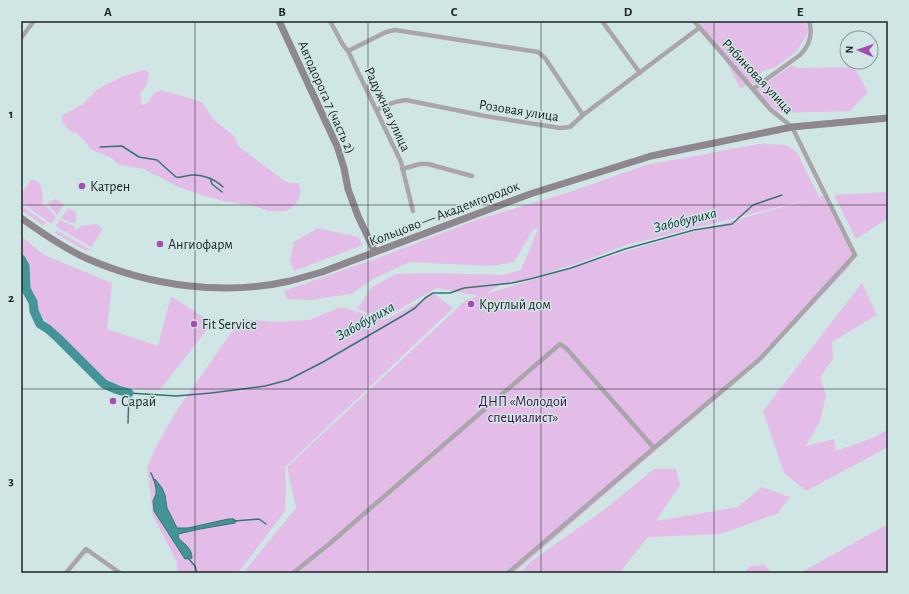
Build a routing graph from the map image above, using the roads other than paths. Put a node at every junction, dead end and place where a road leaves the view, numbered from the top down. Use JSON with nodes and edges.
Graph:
{"nodes":[{"id":1,"x":34,"y":21,"type":"edge"},
{"id":2,"x":279,"y":21,"type":"edge"},
{"id":3,"x":330,"y":21,"type":"edge"},
{"id":4,"x":602,"y":21,"type":"edge"},
{"id":5,"x":694,"y":21,"type":"edge"},
{"id":6,"x":809,"y":21,"type":"edge"},
{"id":7,"x":699,"y":28,"type":"junction"},
{"id":8,"x":21,"y":38,"type":"edge"},
{"id":9,"x":348,"y":51,"type":"junction"},
{"id":10,"x":640,"y":73,"type":"junction"},
{"id":11,"x":753,"y":89,"type":"junction"},
{"id":12,"x":376,"y":110,"type":"junction"},
{"id":13,"x":584,"y":115,"type":"junction"},
{"id":14,"x":888,"y":118,"type":"edge"},
{"id":15,"x":792,"y":127,"type":"junction"},
{"id":16,"x":402,"y":169,"type":"junction"},
{"id":17,"x":472,"y":176,"type":"dead end"},
{"id":18,"x":413,"y":211,"type":"dead end"},
{"id":19,"x":21,"y":218,"type":"edge"},
{"id":20,"x":375,"y":252,"type":"junction"},
{"id":21,"x":654,"y":448,"type":"junction"},
{"id":22,"x":66,"y":573,"type":"edge"},
{"id":23,"x":120,"y":573,"type":"edge"},
{"id":24,"x":293,"y":573,"type":"edge"},
{"id":25,"x":508,"y":573,"type":"edge"}],
"edges":[{"from":1,"to":8,"type":"street"},
{"from":2,"to":20,"type":"main road","name":"Автодорога 7 (часть 2)"},
{"from":3,"to":9,"type":"street","name":"Радужная улица"},
{"from":4,"to":10,"type":"street"},
{"from":5,"to":7,"type":"street","name":"Рябиновая улица"},
{"from":6,"to":11,"type":"street"},
{"from":7,"to":10,"type":"street","name":"Розовая улица"},
{"from":7,"to":11,"type":"street","name":"Рябиновая улица"},
{"from":9,"to":12,"type":"street","name":"Радужная улица"},
{"from":9,"to":13,"type":"street"},
{"from":10,"to":13,"type":"street","name":"Розовая улица"},
{"from":11,"to":15,"type":"street","name":"Рябиновая улица"},
{"from":12,"to":13,"type":"street","name":"Розовая улица"},
{"from":12,"to":16,"type":"street","name":"Радужная улица"},
{"from":14,"to":15,"type":"main road","name":"Кольцово — Академгородок"},
{"from":15,"to":20,"type":"main road","name":"Кольцово — Академгородок"},
{"from":15,"to":21,"type":"street"},
{"from":16,"to":17,"type":"street"},
{"from":16,"to":18,"type":"street","name":"Радужная улица"},
{"from":19,"to":20,"type":"main road","name":"Кольцово — Академгородок"},
{"from":21,"to":24,"type":"street"},
{"from":21,"to":25,"type":"street"},
{"from":22,"to":23,"type":"street"}]}
